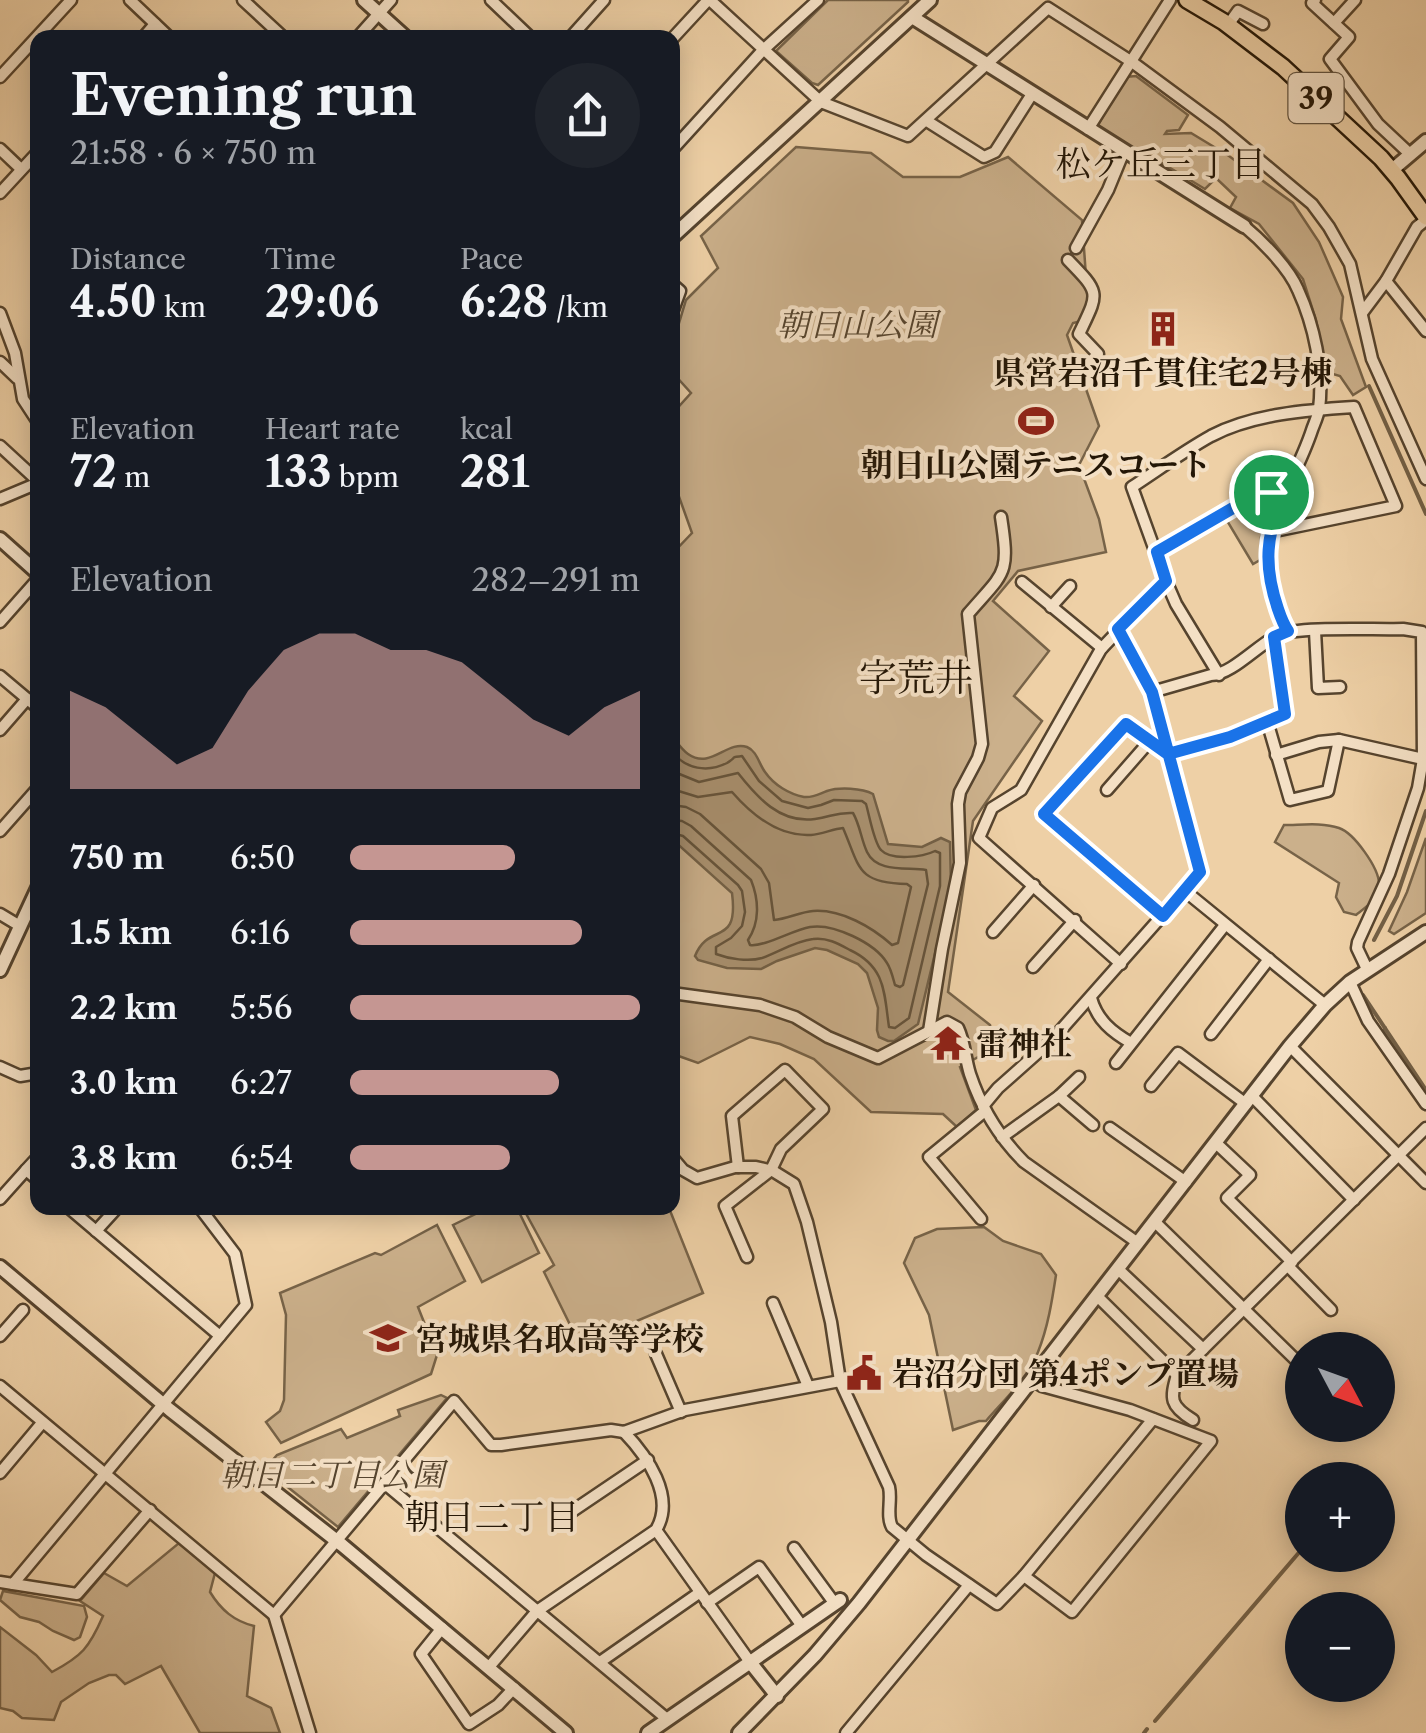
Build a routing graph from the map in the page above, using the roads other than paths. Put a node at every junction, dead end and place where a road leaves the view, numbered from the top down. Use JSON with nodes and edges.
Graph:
{"nodes":[{"id":1,"x":71,"y":0,"type":"edge"},
{"id":2,"x":130,"y":0,"type":"edge"},
{"id":3,"x":243,"y":0,"type":"edge"},
{"id":4,"x":364,"y":0,"type":"edge"},
{"id":5,"x":391,"y":0,"type":"edge"},
{"id":6,"x":604,"y":0,"type":"edge"},
{"id":7,"x":709,"y":0,"type":"edge"},
{"id":8,"x":818,"y":0,"type":"edge"},
{"id":9,"x":1170,"y":0,"type":"edge"},
{"id":10,"x":1188,"y":0,"type":"edge"},
{"id":11,"x":1355,"y":0,"type":"edge"},
{"id":12,"x":1312,"y":1,"type":"edge"},
{"id":13,"x":495,"y":2,"type":"edge"},
{"id":14,"x":924,"y":2,"type":"edge"},
{"id":15,"x":379,"y":14,"type":"junction"},
{"id":16,"x":912,"y":17,"type":"junction"},
{"id":17,"x":1334,"y":23,"type":"junction"},
{"id":18,"x":155,"y":24,"type":"junction"},
{"id":19,"x":1228,"y":24,"type":"junction"},
{"id":20,"x":1263,"y":24,"type":"dead end"},
{"id":21,"x":44,"y":30,"type":"edge"},
{"id":22,"x":149,"y":30,"type":"edge"},
{"id":23,"x":161,"y":30,"type":"edge"},
{"id":24,"x":275,"y":30,"type":"edge"},
{"id":25,"x":364,"y":30,"type":"edge"},
{"id":26,"x":397,"y":30,"type":"edge"},
{"id":27,"x":524,"y":30,"type":"edge"},
{"id":28,"x":577,"y":30,"type":"edge"},
{"id":29,"x":680,"y":30,"type":"edge"},
{"id":30,"x":30,"y":45,"type":"edge"},
{"id":31,"x":764,"y":50,"type":"junction"},
{"id":32,"x":1132,"y":62,"type":"junction"},
{"id":33,"x":986,"y":64,"type":"junction"},
{"id":34,"x":0,"y":78,"type":"edge"},
{"id":35,"x":1032,"y":94,"type":"junction"},
{"id":36,"x":821,"y":102,"type":"junction"},
{"id":37,"x":927,"y":120,"type":"junction"},
{"id":38,"x":1088,"y":129,"type":"junction"},
{"id":39,"x":680,"y":141,"type":"edge"},
{"id":40,"x":1426,"y":141,"type":"edge"},
{"id":41,"x":0,"y":149,"type":"edge"},
{"id":42,"x":1124,"y":151,"type":"junction"},
{"id":43,"x":1410,"y":154,"type":"junction"},
{"id":44,"x":30,"y":160,"type":"edge"},
{"id":45,"x":22,"y":169,"type":"junction"},
{"id":46,"x":1392,"y":170,"type":"junction"},
{"id":47,"x":0,"y":192,"type":"edge"},
{"id":48,"x":1426,"y":218,"type":"edge"},
{"id":49,"x":1244,"y":226,"type":"joint"},
{"id":50,"x":680,"y":230,"type":"edge"},
{"id":51,"x":1076,"y":248,"type":"dead end"},
{"id":52,"x":1068,"y":260,"type":"dead end"},
{"id":53,"x":1386,"y":281,"type":"junction"},
{"id":54,"x":0,"y":313,"type":"edge"},
{"id":55,"x":1362,"y":313,"type":"junction"},
{"id":56,"x":1426,"y":331,"type":"edge"},
{"id":57,"x":1098,"y":354,"type":"dead end"},
{"id":58,"x":0,"y":362,"type":"edge"},
{"id":59,"x":18,"y":378,"type":"junction"},
{"id":60,"x":30,"y":410,"type":"edge"},
{"id":61,"x":1318,"y":410,"type":"junction"},
{"id":62,"x":0,"y":446,"type":"edge"},
{"id":63,"x":30,"y":474,"type":"edge"},
{"id":64,"x":1426,"y":480,"type":"edge"},
{"id":65,"x":30,"y":486,"type":"edge"},
{"id":66,"x":1284,"y":492,"type":"junction"},
{"id":67,"x":0,"y":499,"type":"edge"},
{"id":68,"x":1000,"y":516,"type":"dead end"},
{"id":69,"x":1270,"y":532,"type":"junction"},
{"id":70,"x":0,"y":539,"type":"edge"},
{"id":71,"x":1157,"y":552,"type":"junction"},
{"id":72,"x":30,"y":568,"type":"edge"},
{"id":73,"x":1166,"y":581,"type":"junction"},
{"id":74,"x":1022,"y":582,"type":"dead end"},
{"id":75,"x":30,"y":586,"type":"edge"},
{"id":76,"x":1070,"y":586,"type":"dead end"},
{"id":77,"x":1052,"y":607,"type":"junction"},
{"id":78,"x":0,"y":622,"type":"edge"},
{"id":79,"x":1118,"y":629,"type":"junction"},
{"id":80,"x":1288,"y":631,"type":"junction"},
{"id":81,"x":1315,"y":631,"type":"junction"},
{"id":82,"x":1274,"y":637,"type":"junction"},
{"id":83,"x":1102,"y":648,"type":"junction"},
{"id":84,"x":1220,"y":675,"type":"junction"},
{"id":85,"x":0,"y":676,"type":"edge"},
{"id":86,"x":1340,"y":687,"type":"dead end"},
{"id":87,"x":1152,"y":692,"type":"junction"},
{"id":88,"x":27,"y":699,"type":"junction"},
{"id":89,"x":30,"y":701,"type":"edge"},
{"id":90,"x":1268,"y":721,"type":"junction"},
{"id":91,"x":0,"y":730,"type":"edge"},
{"id":92,"x":1339,"y":740,"type":"junction"},
{"id":93,"x":1149,"y":742,"type":"junction"},
{"id":94,"x":1168,"y":754,"type":"junction"},
{"id":95,"x":1276,"y":755,"type":"junction"},
{"id":96,"x":1424,"y":759,"type":"junction"},
{"id":97,"x":1107,"y":790,"type":"dead end"},
{"id":98,"x":30,"y":797,"type":"edge"},
{"id":99,"x":0,"y":831,"type":"edge"},
{"id":100,"x":1034,"y":885,"type":"junction"},
{"id":101,"x":1185,"y":892,"type":"junction"},
{"id":102,"x":30,"y":905,"type":"edge"},
{"id":103,"x":0,"y":914,"type":"edge"},
{"id":104,"x":1163,"y":916,"type":"junction"},
{"id":105,"x":1075,"y":920,"type":"junction"},
{"id":106,"x":1225,"y":925,"type":"junction"},
{"id":107,"x":20,"y":926,"type":"junction"},
{"id":108,"x":993,"y":932,"type":"dead end"},
{"id":109,"x":1426,"y":932,"type":"edge"},
{"id":110,"x":1269,"y":959,"type":"junction"},
{"id":111,"x":1122,"y":964,"type":"junction"},
{"id":112,"x":1033,"y":967,"type":"dead end"},
{"id":113,"x":1366,"y":969,"type":"junction"},
{"id":114,"x":0,"y":970,"type":"edge"},
{"id":115,"x":1350,"y":982,"type":"junction"},
{"id":116,"x":680,"y":994,"type":"edge"},
{"id":117,"x":1091,"y":998,"type":"junction"},
{"id":118,"x":1324,"y":1006,"type":"junction"},
{"id":119,"x":929,"y":1031,"type":"junction"},
{"id":120,"x":1210,"y":1034,"type":"dead end"},
{"id":121,"x":1131,"y":1043,"type":"junction"},
{"id":122,"x":1290,"y":1046,"type":"junction"},
{"id":123,"x":1116,"y":1062,"type":"dead end"},
{"id":124,"x":0,"y":1067,"type":"edge"},
{"id":125,"x":30,"y":1074,"type":"edge"},
{"id":126,"x":1080,"y":1077,"type":"dead end"},
{"id":127,"x":1151,"y":1086,"type":"dead end"},
{"id":128,"x":1059,"y":1096,"type":"junction"},
{"id":129,"x":1249,"y":1100,"type":"junction"},
{"id":130,"x":1426,"y":1104,"type":"edge"},
{"id":131,"x":984,"y":1109,"type":"junction"},
{"id":132,"x":1093,"y":1125,"type":"dead end"},
{"id":133,"x":1110,"y":1128,"type":"dead end"},
{"id":134,"x":1426,"y":1128,"type":"edge"},
{"id":135,"x":1002,"y":1137,"type":"junction"},
{"id":136,"x":1216,"y":1143,"type":"junction"},
{"id":137,"x":1399,"y":1156,"type":"junction"},
{"id":138,"x":30,"y":1166,"type":"edge"},
{"id":139,"x":680,"y":1166,"type":"edge"},
{"id":140,"x":738,"y":1167,"type":"junction"},
{"id":141,"x":26,"y":1170,"type":"junction"},
{"id":142,"x":771,"y":1170,"type":"junction"},
{"id":143,"x":30,"y":1173,"type":"edge"},
{"id":144,"x":1186,"y":1182,"type":"junction"},
{"id":145,"x":1426,"y":1182,"type":"edge"},
{"id":146,"x":0,"y":1200,"type":"edge"},
{"id":147,"x":1354,"y":1200,"type":"junction"},
{"id":148,"x":77,"y":1215,"type":"edge"},
{"id":149,"x":110,"y":1215,"type":"edge"},
{"id":150,"x":205,"y":1215,"type":"edge"},
{"id":151,"x":982,"y":1219,"type":"dead end"},
{"id":152,"x":1155,"y":1222,"type":"junction"},
{"id":153,"x":96,"y":1231,"type":"junction"},
{"id":154,"x":1138,"y":1243,"type":"junction"},
{"id":155,"x":747,"y":1257,"type":"dead end"},
{"id":156,"x":1290,"y":1264,"type":"junction"},
{"id":157,"x":0,"y":1267,"type":"edge"},
{"id":158,"x":1118,"y":1269,"type":"junction"},
{"id":159,"x":1097,"y":1296,"type":"junction"},
{"id":160,"x":772,"y":1304,"type":"dead end"},
{"id":161,"x":1244,"y":1309,"type":"junction"},
{"id":162,"x":22,"y":1310,"type":"dead end"},
{"id":163,"x":1331,"y":1310,"type":"dead end"},
{"id":164,"x":0,"y":1336,"type":"edge"},
{"id":165,"x":220,"y":1336,"type":"junction"},
{"id":166,"x":1285,"y":1349,"type":"edge"},
{"id":167,"x":1203,"y":1350,"type":"junction"},
{"id":168,"x":656,"y":1354,"type":"dead end"},
{"id":169,"x":1177,"y":1375,"type":"junction"},
{"id":170,"x":1032,"y":1380,"type":"junction"},
{"id":171,"x":840,"y":1381,"type":"junction"},
{"id":172,"x":0,"y":1386,"type":"edge"},
{"id":173,"x":808,"y":1386,"type":"junction"},
{"id":174,"x":163,"y":1404,"type":"junction"},
{"id":175,"x":681,"y":1412,"type":"junction"},
{"id":176,"x":1153,"y":1419,"type":"junction"},
{"id":177,"x":1193,"y":1420,"type":"dead end"},
{"id":178,"x":42,"y":1422,"type":"junction"},
{"id":179,"x":624,"y":1432,"type":"junction"},
{"id":180,"x":648,"y":1460,"type":"junction"},
{"id":181,"x":0,"y":1473,"type":"edge"},
{"id":182,"x":105,"y":1474,"type":"junction"},
{"id":183,"x":384,"y":1483,"type":"junction"},
{"id":184,"x":150,"y":1510,"type":"junction"},
{"id":185,"x":568,"y":1514,"type":"dead end"},
{"id":186,"x":656,"y":1530,"type":"junction"},
{"id":187,"x":336,"y":1540,"type":"junction"},
{"id":188,"x":908,"y":1540,"type":"junction"},
{"id":189,"x":794,"y":1548,"type":"dead end"},
{"id":190,"x":1024,"y":1576,"type":"junction"},
{"id":191,"x":0,"y":1582,"type":"edge"},
{"id":192,"x":13,"y":1584,"type":"junction"},
{"id":193,"x":969,"y":1585,"type":"junction"},
{"id":194,"x":699,"y":1593,"type":"junction"},
{"id":195,"x":838,"y":1602,"type":"joint"},
{"id":196,"x":707,"y":1603,"type":"junction"},
{"id":197,"x":537,"y":1611,"type":"junction"},
{"id":198,"x":274,"y":1616,"type":"junction"},
{"id":199,"x":802,"y":1626,"type":"junction"},
{"id":200,"x":442,"y":1628,"type":"junction"},
{"id":201,"x":600,"y":1662,"type":"junction"},
{"id":202,"x":750,"y":1662,"type":"junction"},
{"id":203,"x":489,"y":1667,"type":"junction"},
{"id":204,"x":514,"y":1688,"type":"junction"},
{"id":205,"x":777,"y":1696,"type":"junction"},
{"id":206,"x":667,"y":1720,"type":"junction"},
{"id":207,"x":310,"y":1733,"type":"edge"},
{"id":208,"x":566,"y":1733,"type":"edge"},
{"id":209,"x":648,"y":1733,"type":"edge"},
{"id":210,"x":739,"y":1733,"type":"edge"},
{"id":211,"x":846,"y":1733,"type":"edge"}],
"edges":[{"from":1,"to":21,"type":"street"},
{"from":2,"to":18,"type":"street"},
{"from":3,"to":24,"type":"street"},
{"from":4,"to":15,"type":"street"},
{"from":5,"to":15,"type":"street"},
{"from":6,"to":28,"type":"street"},
{"from":7,"to":29,"type":"street"},
{"from":7,"to":31,"type":"street"},
{"from":8,"to":31,"type":"street"},
{"from":9,"to":32,"type":"street"},
{"from":10,"to":19,"type":"main road","number":"39"},
{"from":11,"to":17,"type":"street"},
{"from":12,"to":17,"type":"street"},
{"from":13,"to":27,"type":"street"},
{"from":14,"to":16,"type":"street"},
{"from":15,"to":25,"type":"street"},
{"from":15,"to":26,"type":"street"},
{"from":16,"to":33,"type":"street"},
{"from":16,"to":36,"type":"street"},
{"from":17,"to":43,"type":"street"},
{"from":18,"to":22,"type":"street"},
{"from":18,"to":23,"type":"street"},
{"from":19,"to":20,"type":"street"},
{"from":19,"to":46,"type":"main road","number":"39"},
{"from":30,"to":34,"type":"street"},
{"from":31,"to":36,"type":"street"},
{"from":31,"to":39,"type":"street"},
{"from":32,"to":33,"type":"street"},
{"from":32,"to":38,"type":"street"},
{"from":32,"to":55,"type":"street"},
{"from":33,"to":35,"type":"street"},
{"from":33,"to":37,"type":"street"},
{"from":35,"to":37,"type":"street"},
{"from":35,"to":38,"type":"street"},
{"from":36,"to":37,"type":"street"},
{"from":36,"to":50,"type":"street"},
{"from":38,"to":42,"type":"street"},
{"from":40,"to":43,"type":"street"},
{"from":41,"to":45,"type":"street"},
{"from":42,"to":49,"type":"street"},
{"from":42,"to":51,"type":"street"},
{"from":43,"to":46,"type":"street"},
{"from":44,"to":45,"type":"street"},
{"from":45,"to":47,"type":"street"},
{"from":46,"to":48,"type":"main road","number":"39"},
{"from":48,"to":53,"type":"street"},
{"from":49,"to":61,"type":"street"},
{"from":52,"to":57,"type":"street"},
{"from":53,"to":55,"type":"street"},
{"from":53,"to":56,"type":"street"},
{"from":54,"to":59,"type":"street"},
{"from":55,"to":64,"type":"street"},
{"from":58,"to":59,"type":"street"},
{"from":59,"to":60,"type":"street"},
{"from":61,"to":66,"type":"street"},
{"from":61,"to":69,"type":"street"},
{"from":61,"to":71,"type":"street"},
{"from":62,"to":63,"type":"street"},
{"from":65,"to":67,"type":"street"},
{"from":66,"to":69,"type":"street"},
{"from":66,"to":71,"type":"street"},
{"from":68,"to":119,"type":"street"},
{"from":69,"to":80,"type":"street"},
{"from":70,"to":72,"type":"street"},
{"from":71,"to":73,"type":"street"},
{"from":73,"to":79,"type":"street"},
{"from":73,"to":84,"type":"street"},
{"from":74,"to":77,"type":"street"},
{"from":75,"to":78,"type":"street"},
{"from":76,"to":77,"type":"street"},
{"from":77,"to":83,"type":"street"},
{"from":79,"to":83,"type":"street"},
{"from":79,"to":87,"type":"street"},
{"from":80,"to":81,"type":"street"},
{"from":80,"to":82,"type":"street"},
{"from":81,"to":86,"type":"street"},
{"from":81,"to":96,"type":"street"},
{"from":82,"to":84,"type":"street"},
{"from":82,"to":90,"type":"street"},
{"from":83,"to":100,"type":"street"},
{"from":84,"to":87,"type":"street"},
{"from":85,"to":88,"type":"street"},
{"from":87,"to":94,"type":"street"},
{"from":88,"to":89,"type":"street"},
{"from":88,"to":91,"type":"street"},
{"from":90,"to":94,"type":"street"},
{"from":90,"to":95,"type":"street"},
{"from":92,"to":95,"type":"street"},
{"from":92,"to":95,"type":"street"},
{"from":92,"to":96,"type":"street"},
{"from":93,"to":94,"type":"street"},
{"from":93,"to":97,"type":"street"},
{"from":93,"to":104,"type":"street"},
{"from":94,"to":101,"type":"street"},
{"from":96,"to":113,"type":"street"},
{"from":98,"to":99,"type":"street"},
{"from":100,"to":105,"type":"street"},
{"from":100,"to":108,"type":"street"},
{"from":101,"to":104,"type":"street"},
{"from":101,"to":106,"type":"street"},
{"from":102,"to":107,"type":"street"},
{"from":103,"to":107,"type":"street"},
{"from":104,"to":111,"type":"street"},
{"from":105,"to":111,"type":"street"},
{"from":105,"to":112,"type":"street"},
{"from":106,"to":110,"type":"street"},
{"from":106,"to":121,"type":"street"},
{"from":107,"to":114,"type":"street"},
{"from":109,"to":113,"type":"street"},
{"from":110,"to":118,"type":"street"},
{"from":110,"to":120,"type":"street"},
{"from":111,"to":117,"type":"street"},
{"from":113,"to":115,"type":"street"},
{"from":115,"to":118,"type":"street"},
{"from":115,"to":130,"type":"street"},
{"from":116,"to":119,"type":"street"},
{"from":117,"to":121,"type":"street"},
{"from":117,"to":131,"type":"street"},
{"from":118,"to":122,"type":"street"},
{"from":119,"to":131,"type":"street"},
{"from":121,"to":123,"type":"street"},
{"from":122,"to":129,"type":"street"},
{"from":122,"to":137,"type":"street"},
{"from":124,"to":125,"type":"street"},
{"from":126,"to":128,"type":"street"},
{"from":127,"to":129,"type":"street"},
{"from":128,"to":132,"type":"street"},
{"from":128,"to":135,"type":"street"},
{"from":129,"to":136,"type":"street"},
{"from":129,"to":147,"type":"street"},
{"from":131,"to":135,"type":"street"},
{"from":131,"to":151,"type":"street"},
{"from":133,"to":144,"type":"street"},
{"from":134,"to":137,"type":"street"},
{"from":135,"to":154,"type":"street"},
{"from":136,"to":144,"type":"street"},
{"from":136,"to":156,"type":"street"},
{"from":137,"to":145,"type":"street"},
{"from":137,"to":147,"type":"street"},
{"from":138,"to":141,"type":"street"},
{"from":139,"to":140,"type":"street"},
{"from":140,"to":142,"type":"street"},
{"from":140,"to":142,"type":"street"},
{"from":141,"to":143,"type":"street"},
{"from":141,"to":146,"type":"street"},
{"from":142,"to":155,"type":"street"},
{"from":142,"to":171,"type":"street"},
{"from":144,"to":152,"type":"street"},
{"from":147,"to":156,"type":"street"},
{"from":148,"to":153,"type":"street"},
{"from":149,"to":153,"type":"street"},
{"from":150,"to":165,"type":"street"},
{"from":152,"to":154,"type":"street"},
{"from":152,"to":161,"type":"street"},
{"from":153,"to":165,"type":"street"},
{"from":154,"to":158,"type":"street"},
{"from":156,"to":161,"type":"street"},
{"from":156,"to":163,"type":"street"},
{"from":157,"to":174,"type":"street"},
{"from":158,"to":159,"type":"street"},
{"from":158,"to":167,"type":"street"},
{"from":159,"to":169,"type":"street"},
{"from":159,"to":170,"type":"street"},
{"from":160,"to":173,"type":"street"},
{"from":161,"to":166,"type":"street"},
{"from":161,"to":167,"type":"street"},
{"from":162,"to":164,"type":"street"},
{"from":165,"to":174,"type":"street"},
{"from":167,"to":169,"type":"street"},
{"from":168,"to":175,"type":"street"},
{"from":169,"to":177,"type":"street"},
{"from":170,"to":176,"type":"street"},
{"from":170,"to":188,"type":"street"},
{"from":171,"to":173,"type":"street"},
{"from":171,"to":188,"type":"street"},
{"from":172,"to":178,"type":"street"},
{"from":173,"to":175,"type":"street"},
{"from":174,"to":182,"type":"street"},
{"from":174,"to":187,"type":"street"},
{"from":175,"to":179,"type":"street"},
{"from":176,"to":190,"type":"street"},
{"from":176,"to":190,"type":"street"},
{"from":178,"to":181,"type":"street"},
{"from":178,"to":182,"type":"street"},
{"from":179,"to":180,"type":"street"},
{"from":179,"to":183,"type":"street"},
{"from":180,"to":185,"type":"street"},
{"from":180,"to":186,"type":"street"},
{"from":182,"to":184,"type":"street"},
{"from":182,"to":192,"type":"street"},
{"from":183,"to":187,"type":"street"},
{"from":183,"to":197,"type":"street"},
{"from":184,"to":192,"type":"street"},
{"from":184,"to":198,"type":"street"},
{"from":186,"to":194,"type":"street"},
{"from":186,"to":197,"type":"street"},
{"from":187,"to":198,"type":"street"},
{"from":187,"to":200,"type":"street"},
{"from":188,"to":193,"type":"street"},
{"from":188,"to":205,"type":"street"},
{"from":189,"to":195,"type":"street"},
{"from":190,"to":193,"type":"street"},
{"from":191,"to":192,"type":"street"},
{"from":193,"to":211,"type":"street"},
{"from":194,"to":196,"type":"street"},
{"from":194,"to":201,"type":"street"},
{"from":195,"to":199,"type":"street"},
{"from":196,"to":199,"type":"street"},
{"from":196,"to":202,"type":"street"},
{"from":197,"to":201,"type":"street"},
{"from":197,"to":203,"type":"street"},
{"from":198,"to":207,"type":"street"},
{"from":199,"to":202,"type":"street"},
{"from":200,"to":203,"type":"street"},
{"from":200,"to":204,"type":"street"},
{"from":201,"to":206,"type":"street"},
{"from":202,"to":205,"type":"street"},
{"from":202,"to":206,"type":"street"},
{"from":203,"to":204,"type":"street"},
{"from":204,"to":208,"type":"street"},
{"from":205,"to":210,"type":"street"},
{"from":206,"to":209,"type":"street"}]}
